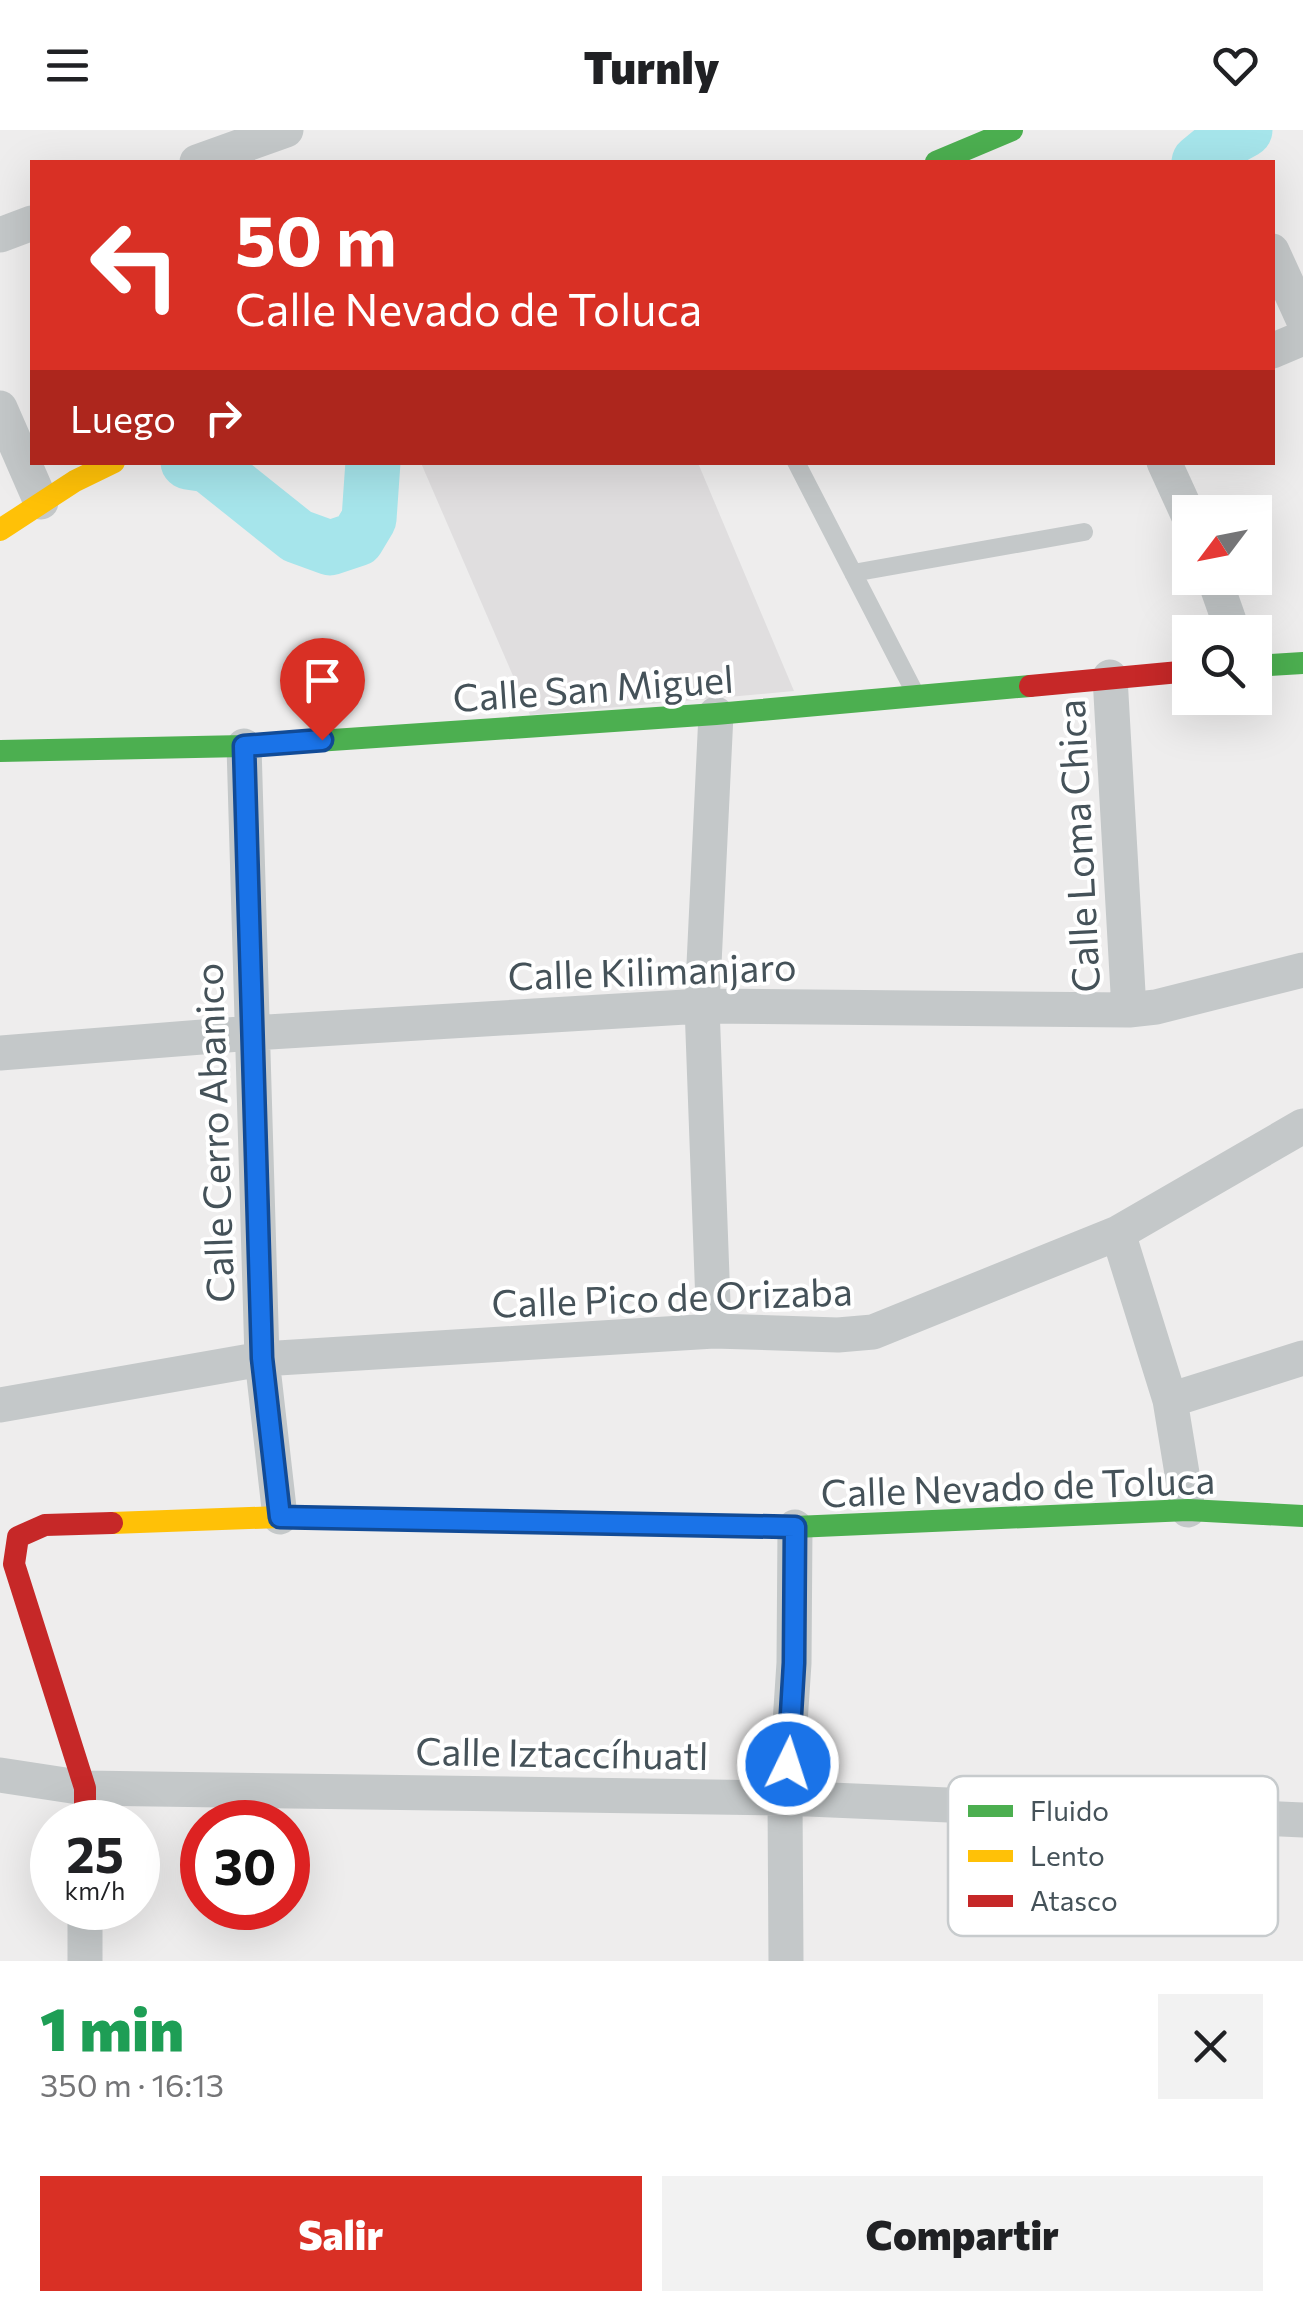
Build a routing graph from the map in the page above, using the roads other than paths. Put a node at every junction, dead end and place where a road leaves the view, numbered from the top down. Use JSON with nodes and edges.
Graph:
{"nodes":[{"id":1,"x":1012,"y":130,"type":"edge"},
{"id":2,"x":284,"y":139,"type":"edge"},
{"id":3,"x":205,"y":160,"type":"edge"},
{"id":4,"x":941,"y":160,"type":"edge"},
{"id":5,"x":30,"y":224,"type":"edge"},
{"id":6,"x":0,"y":235,"type":"edge"},
{"id":7,"x":1275,"y":258,"type":"edge"},
{"id":8,"x":1303,"y":319,"type":"edge"},
{"id":9,"x":1303,"y":338,"type":"edge"},
{"id":10,"x":1275,"y":350,"type":"edge"},
{"id":11,"x":0,"y":408,"type":"edge"},
{"id":12,"x":109,"y":465,"type":"edge"},
{"id":13,"x":798,"y":465,"type":"edge"},
{"id":14,"x":1165,"y":465,"type":"edge"},
{"id":15,"x":1179,"y":495,"type":"edge"},
{"id":16,"x":41,"y":502,"type":"junction"},
{"id":17,"x":0,"y":530,"type":"edge"},
{"id":18,"x":1084,"y":532,"type":"dead end"},
{"id":19,"x":853,"y":572,"type":"junction"},
{"id":20,"x":1303,"y":663,"type":"edge"},
{"id":21,"x":1272,"y":665,"type":"edge"},
{"id":22,"x":1172,"y":672,"type":"edge"},
{"id":23,"x":1110,"y":677,"type":"junction"},
{"id":24,"x":916,"y":696,"type":"junction"},
{"id":25,"x":716,"y":714,"type":"junction"},
{"id":26,"x":244,"y":746,"type":"junction"},
{"id":27,"x":0,"y":750,"type":"edge"},
{"id":28,"x":1303,"y":970,"type":"edge"},
{"id":29,"x":702,"y":1006,"type":"junction"},
{"id":30,"x":1129,"y":1010,"type":"junction"},
{"id":31,"x":252,"y":1033,"type":"junction"},
{"id":32,"x":0,"y":1053,"type":"edge"},
{"id":33,"x":1303,"y":1126,"type":"edge"},
{"id":34,"x":1118,"y":1233,"type":"junction"},
{"id":35,"x":714,"y":1330,"type":"junction"},
{"id":36,"x":262,"y":1358,"type":"junction"},
{"id":37,"x":1303,"y":1358,"type":"edge"},
{"id":38,"x":1170,"y":1400,"type":"junction"},
{"id":39,"x":0,"y":1405,"type":"edge"},
{"id":40,"x":1188,"y":1510,"type":"junction"},
{"id":41,"x":1303,"y":1516,"type":"edge"},
{"id":42,"x":280,"y":1517,"type":"junction"},
{"id":43,"x":795,"y":1527,"type":"junction"},
{"id":44,"x":0,"y":1775,"type":"edge"},
{"id":45,"x":785,"y":1798,"type":"junction"},
{"id":46,"x":71,"y":1800,"type":"edge"},
{"id":47,"x":84,"y":1800,"type":"edge"},
{"id":48,"x":160,"y":1804,"type":"edge"},
{"id":49,"x":948,"y":1805,"type":"edge"},
{"id":50,"x":1278,"y":1819,"type":"edge"},
{"id":51,"x":1303,"y":1820,"type":"edge"},
{"id":52,"x":85,"y":1930,"type":"edge"},
{"id":53,"x":85,"y":1961,"type":"edge"},
{"id":54,"x":786,"y":1961,"type":"edge"}],
"edges":[{"from":1,"to":4,"type":"street"},
{"from":2,"to":3,"type":"street"},
{"from":5,"to":6,"type":"street"},
{"from":7,"to":8,"type":"street"},
{"from":9,"to":10,"type":"street"},
{"from":11,"to":16,"type":"street"},
{"from":12,"to":16,"type":"street"},
{"from":13,"to":19,"type":"lane"},
{"from":14,"to":15,"type":"street"},
{"from":16,"to":17,"type":"street"},
{"from":18,"to":19,"type":"lane"},
{"from":19,"to":24,"type":"lane"},
{"from":20,"to":21,"type":"street"},
{"from":22,"to":23,"type":"street","name":"Calle San Miguel"},
{"from":23,"to":24,"type":"street","name":"Calle San Miguel"},
{"from":23,"to":30,"type":"street","name":"Calle Loma Chica"},
{"from":24,"to":25,"type":"street","name":"Calle San Miguel"},
{"from":25,"to":26,"type":"street","name":"Calle San Miguel"},
{"from":25,"to":29,"type":"street"},
{"from":26,"to":27,"type":"street","name":"Calle San Miguel"},
{"from":26,"to":31,"type":"street","name":"Calle Cerro Abanico"},
{"from":28,"to":30,"type":"street","name":"Calle Kilimanjaro"},
{"from":29,"to":30,"type":"street","name":"Calle Kilimanjaro"},
{"from":29,"to":31,"type":"street","name":"Calle Kilimanjaro"},
{"from":29,"to":35,"type":"street"},
{"from":31,"to":32,"type":"street","name":"Calle Kilimanjaro"},
{"from":31,"to":36,"type":"street","name":"Calle Cerro Abanico"},
{"from":33,"to":34,"type":"street","name":"Calle Pico de Orizaba"},
{"from":34,"to":35,"type":"street","name":"Calle Pico de Orizaba"},
{"from":34,"to":38,"type":"street"},
{"from":35,"to":36,"type":"street","name":"Calle Pico de Orizaba"},
{"from":36,"to":39,"type":"street","name":"Calle Pico de Orizaba"},
{"from":36,"to":42,"type":"street","name":"Calle Cerro Abanico"},
{"from":37,"to":38,"type":"street"},
{"from":38,"to":40,"type":"street"},
{"from":40,"to":41,"type":"street","name":"Calle Nevado de Toluca"},
{"from":40,"to":43,"type":"street","name":"Calle Nevado de Toluca"},
{"from":42,"to":43,"type":"street","name":"Calle Nevado de Toluca"},
{"from":42,"to":47,"type":"street","name":"Calle Nevado de Toluca"},
{"from":43,"to":45,"type":"street"},
{"from":44,"to":46,"type":"street","name":"Calle Iztaccíhuatl"},
{"from":45,"to":48,"type":"street","name":"Calle Iztaccíhuatl"},
{"from":45,"to":49,"type":"street","name":"Calle Iztaccíhuatl"},
{"from":45,"to":54,"type":"street"},
{"from":50,"to":51,"type":"street","name":"Calle Iztaccíhuatl"},
{"from":52,"to":53,"type":"street"}]}
